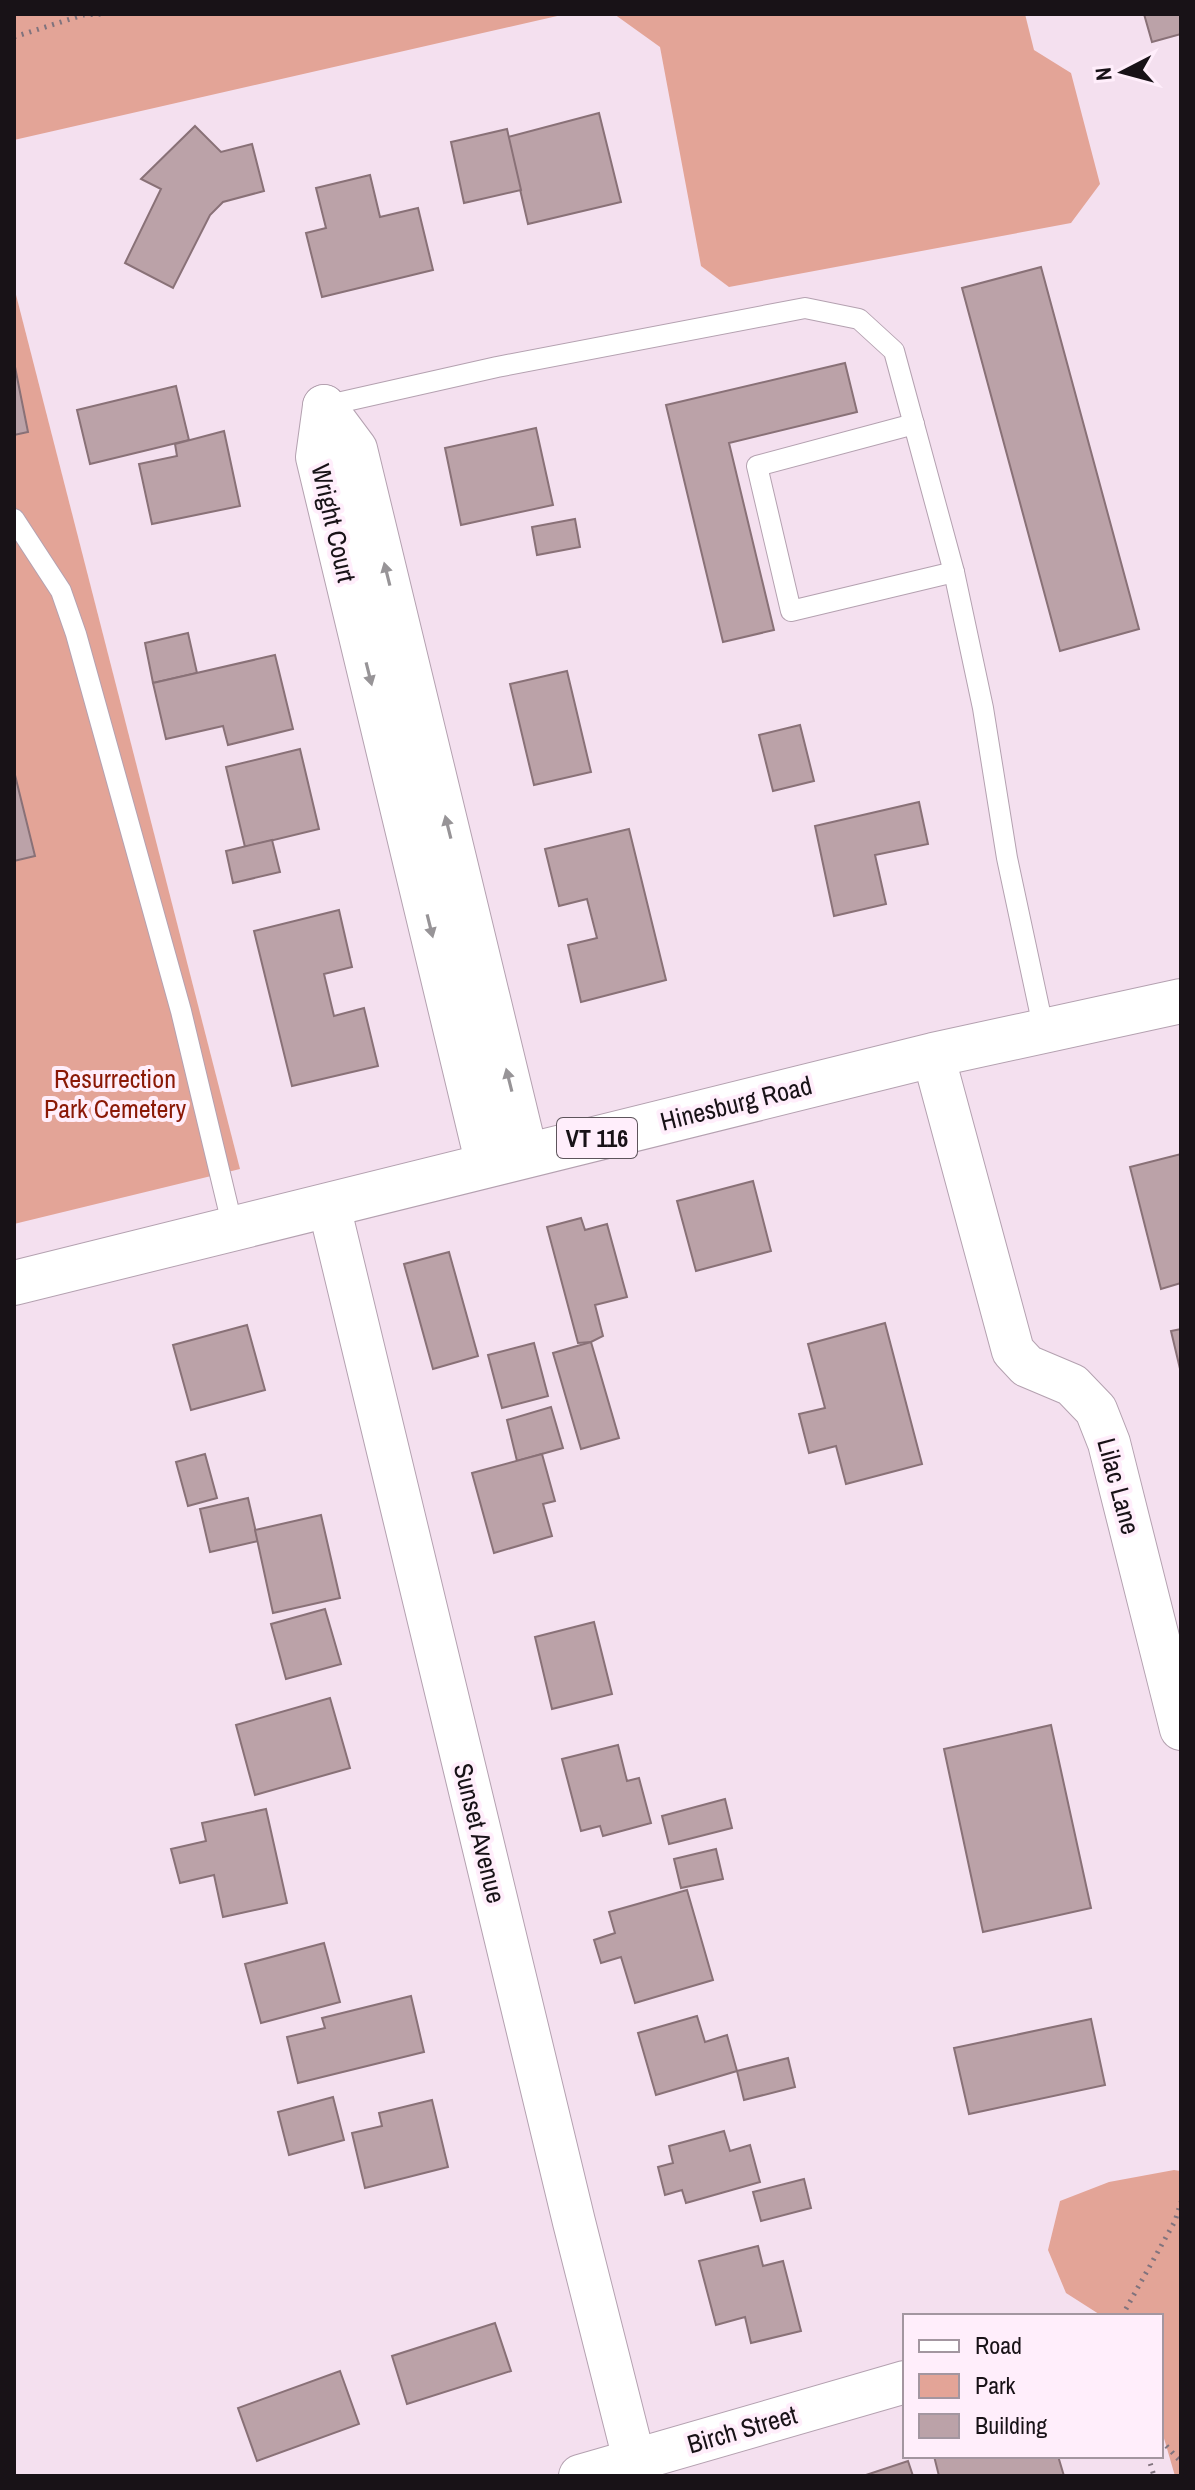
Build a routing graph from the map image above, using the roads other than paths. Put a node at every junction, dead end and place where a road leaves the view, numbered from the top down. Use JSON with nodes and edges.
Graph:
{"nodes":[{"id":1,"x":324,"y":406,"type":"joint"},
{"id":2,"x":914,"y":424,"type":"junction"},
{"id":3,"x":14,"y":519,"type":"edge"},
{"id":4,"x":954,"y":572,"type":"junction"},
{"id":5,"x":1181,"y":1001,"type":"edge"},
{"id":6,"x":1044,"y":1031,"type":"junction"},
{"id":7,"x":933,"y":1055,"type":"junction"},
{"id":8,"x":507,"y":1160,"type":"junction"},
{"id":9,"x":329,"y":1206,"type":"junction"},
{"id":10,"x":233,"y":1228,"type":"junction"},
{"id":11,"x":14,"y":1283,"type":"edge"},
{"id":12,"x":1181,"y":1729,"type":"edge"},
{"id":13,"x":903,"y":2383,"type":"edge"},
{"id":14,"x":634,"y":2459,"type":"junction"},
{"id":15,"x":580,"y":2476,"type":"edge"}],
"edges":[{"from":1,"to":2,"type":"lane"},
{"from":1,"to":8,"type":"street","name":"Wright Court"},
{"from":2,"to":4,"type":"lane"},
{"from":2,"to":4,"type":"lane"},
{"from":3,"to":10,"type":"lane"},
{"from":4,"to":6,"type":"lane"},
{"from":5,"to":6,"type":"main road","name":"Hinesburg Road","number":"VT 116"},
{"from":6,"to":7,"type":"main road","name":"Hinesburg Road","number":"VT 116"},
{"from":7,"to":8,"type":"main road","name":"Hinesburg Road","number":"VT 116"},
{"from":7,"to":12,"type":"street","name":"Lilac Lane"},
{"from":8,"to":9,"type":"main road","name":"Hinesburg Road","number":"VT 116"},
{"from":9,"to":10,"type":"main road","name":"Hinesburg Road","number":"VT 116"},
{"from":9,"to":14,"type":"street","name":"Sunset Avenue"},
{"from":10,"to":11,"type":"main road","name":"Hinesburg Road","number":"VT 116"},
{"from":13,"to":14,"type":"street","name":"Birch Street"},
{"from":14,"to":15,"type":"street","name":"Birch Street"}]}
